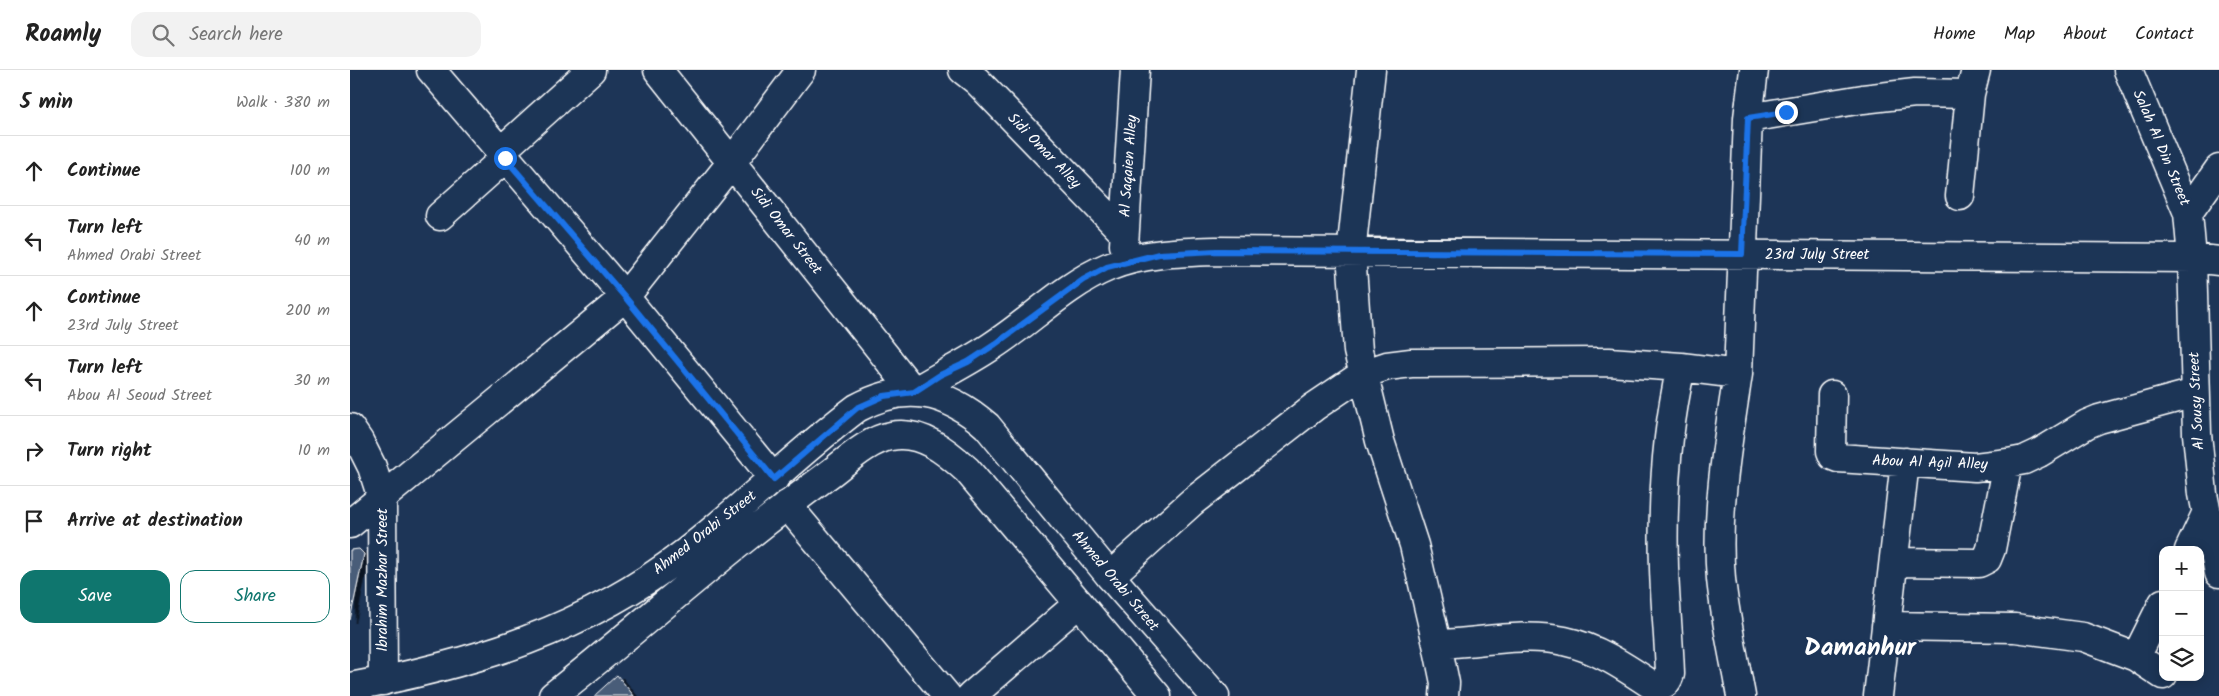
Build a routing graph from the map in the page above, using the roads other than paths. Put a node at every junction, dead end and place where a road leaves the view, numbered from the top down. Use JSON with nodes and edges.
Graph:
{"nodes":[{"id":1,"x":431,"y":70,"type":"edge"},
{"id":2,"x":591,"y":70,"type":"edge"},
{"id":3,"x":658,"y":70,"type":"edge"},
{"id":4,"x":801,"y":70,"type":"edge"},
{"id":5,"x":963,"y":70,"type":"edge"},
{"id":6,"x":1135,"y":70,"type":"edge"},
{"id":7,"x":1371,"y":70,"type":"edge"},
{"id":8,"x":1754,"y":70,"type":"edge"},
{"id":9,"x":2128,"y":70,"type":"edge"},
{"id":10,"x":1973,"y":82,"type":"edge"},
{"id":11,"x":1748,"y":118,"type":"junction"},
{"id":12,"x":502,"y":155,"type":"junction"},
{"id":13,"x":732,"y":162,"type":"junction"},
{"id":14,"x":2219,"y":169,"type":"edge"},
{"id":15,"x":1960,"y":196,"type":"dead end"},
{"id":16,"x":2188,"y":213,"type":"junction"},
{"id":17,"x":440,"y":216,"type":"dead end"},
{"id":18,"x":1124,"y":233,"type":"junction"},
{"id":19,"x":1351,"y":253,"type":"junction"},
{"id":20,"x":1742,"y":254,"type":"junction"},
{"id":21,"x":2192,"y":258,"type":"junction"},
{"id":22,"x":2219,"y":261,"type":"edge"},
{"id":23,"x":1124,"y":262,"type":"junction"},
{"id":24,"x":625,"y":297,"type":"junction"},
{"id":25,"x":1681,"y":367,"type":"junction"},
{"id":26,"x":1363,"y":374,"type":"junction"},
{"id":27,"x":1738,"y":374,"type":"junction"},
{"id":28,"x":914,"y":392,"type":"junction"},
{"id":29,"x":2195,"y":393,"type":"junction"},
{"id":30,"x":1832,"y":395,"type":"dead end"},
{"id":31,"x":350,"y":428,"type":"edge"},
{"id":32,"x":1905,"y":462,"type":"junction"},
{"id":33,"x":2008,"y":463,"type":"junction"},
{"id":34,"x":774,"y":479,"type":"junction"},
{"id":35,"x":382,"y":498,"type":"junction"},
{"id":36,"x":786,"y":505,"type":"junction"},
{"id":37,"x":2206,"y":514,"type":"junction"},
{"id":38,"x":350,"y":524,"type":"edge"},
{"id":39,"x":2191,"y":546,"type":"edge"},
{"id":40,"x":1894,"y":562,"type":"junction"},
{"id":41,"x":2219,"y":573,"type":"edge"},
{"id":42,"x":1110,"y":576,"type":"junction"},
{"id":43,"x":1079,"y":603,"type":"junction"},
{"id":44,"x":2159,"y":611,"type":"edge"},
{"id":45,"x":1886,"y":626,"type":"junction"},
{"id":46,"x":1437,"y":644,"type":"junction"},
{"id":47,"x":2136,"y":657,"type":"junction"},
{"id":48,"x":433,"y":670,"type":"junction"},
{"id":49,"x":2159,"y":672,"type":"edge"},
{"id":50,"x":383,"y":681,"type":"junction"},
{"id":51,"x":350,"y":687,"type":"edge"},
{"id":52,"x":413,"y":696,"type":"edge"},
{"id":53,"x":553,"y":696,"type":"edge"},
{"id":54,"x":947,"y":696,"type":"edge"},
{"id":55,"x":972,"y":696,"type":"edge"},
{"id":56,"x":1157,"y":696,"type":"edge"},
{"id":57,"x":1216,"y":696,"type":"edge"},
{"id":58,"x":1444,"y":696,"type":"edge"},
{"id":59,"x":1741,"y":696,"type":"edge"},
{"id":60,"x":1878,"y":696,"type":"edge"}],
"edges":[{"from":1,"to":12,"type":"street"},
{"from":2,"to":12,"type":"street"},
{"from":3,"to":13,"type":"street","name":"Sidi Omar Street"},
{"from":4,"to":13,"type":"street"},
{"from":5,"to":18,"type":"street","name":"Sidi Omar Alley"},
{"from":6,"to":18,"type":"street","name":"Al Saqaien Alley"},
{"from":7,"to":19,"type":"street"},
{"from":8,"to":11,"type":"street"},
{"from":9,"to":16,"type":"street","name":"Salah Al Din Street"},
{"from":10,"to":11,"type":"street"},
{"from":10,"to":15,"type":"street"},
{"from":11,"to":20,"type":"street"},
{"from":12,"to":17,"type":"street"},
{"from":12,"to":24,"type":"street"},
{"from":13,"to":24,"type":"street"},
{"from":13,"to":28,"type":"street","name":"Sidi Omar Street"},
{"from":14,"to":16,"type":"street"},
{"from":16,"to":21,"type":"street","name":"Salah Al Din Street"},
{"from":18,"to":23,"type":"street","name":"Al Saqaien Alley"},
{"from":19,"to":20,"type":"street","name":"23rd July Street"},
{"from":19,"to":23,"type":"street","name":"23rd July Street"},
{"from":19,"to":26,"type":"street"},
{"from":20,"to":21,"type":"street","name":"23rd July Street"},
{"from":20,"to":27,"type":"street"},
{"from":21,"to":22,"type":"street","name":"23rd July Street"},
{"from":21,"to":29,"type":"street","name":"Al Sousy Street"},
{"from":23,"to":28,"type":"street","name":"23rd July Street"},
{"from":24,"to":34,"type":"street"},
{"from":24,"to":35,"type":"street"},
{"from":25,"to":26,"type":"street"},
{"from":25,"to":27,"type":"street"},
{"from":25,"to":46,"type":"street"},
{"from":26,"to":42,"type":"street"},
{"from":26,"to":46,"type":"street"},
{"from":27,"to":59,"type":"street"},
{"from":28,"to":34,"type":"street","name":"Ahmed Orabi Street"},
{"from":28,"to":42,"type":"street","name":"Ahmed Orabi Street"},
{"from":29,"to":33,"type":"street","name":"Abou Al Agil Alley"},
{"from":29,"to":37,"type":"street","name":"Al Sousy Street"},
{"from":30,"to":32,"type":"street","name":"Abou Al Agil Alley"},
{"from":31,"to":35,"type":"street","name":"Ibrahim Mazhar Street"},
{"from":32,"to":33,"type":"street","name":"Abou Al Agil Alley"},
{"from":32,"to":40,"type":"street"},
{"from":33,"to":40,"type":"street"},
{"from":34,"to":48,"type":"street","name":"Ahmed Orabi Street"},
{"from":35,"to":38,"type":"street"},
{"from":35,"to":50,"type":"street","name":"Ibrahim Mazhar Street"},
{"from":36,"to":43,"type":"street","name":"Ahmed Orabi Street"},
{"from":36,"to":53,"type":"street","name":"Ahmed Orabi Street"},
{"from":36,"to":54,"type":"street"},
{"from":37,"to":39,"type":"street"},
{"from":37,"to":41,"type":"street","name":"Al Sousy Street"},
{"from":40,"to":45,"type":"street"},
{"from":42,"to":57,"type":"street","name":"Ahmed Orabi Street"},
{"from":43,"to":55,"type":"street"},
{"from":43,"to":56,"type":"street","name":"Ahmed Orabi Street"},
{"from":44,"to":47,"type":"street"},
{"from":45,"to":47,"type":"street"},
{"from":45,"to":60,"type":"street"},
{"from":46,"to":58,"type":"street"},
{"from":47,"to":49,"type":"street"},
{"from":48,"to":50,"type":"street","name":"Ahmed Orabi Street"},
{"from":48,"to":52,"type":"street"},
{"from":50,"to":51,"type":"street","name":"Ahmed Orabi Street"}]}
